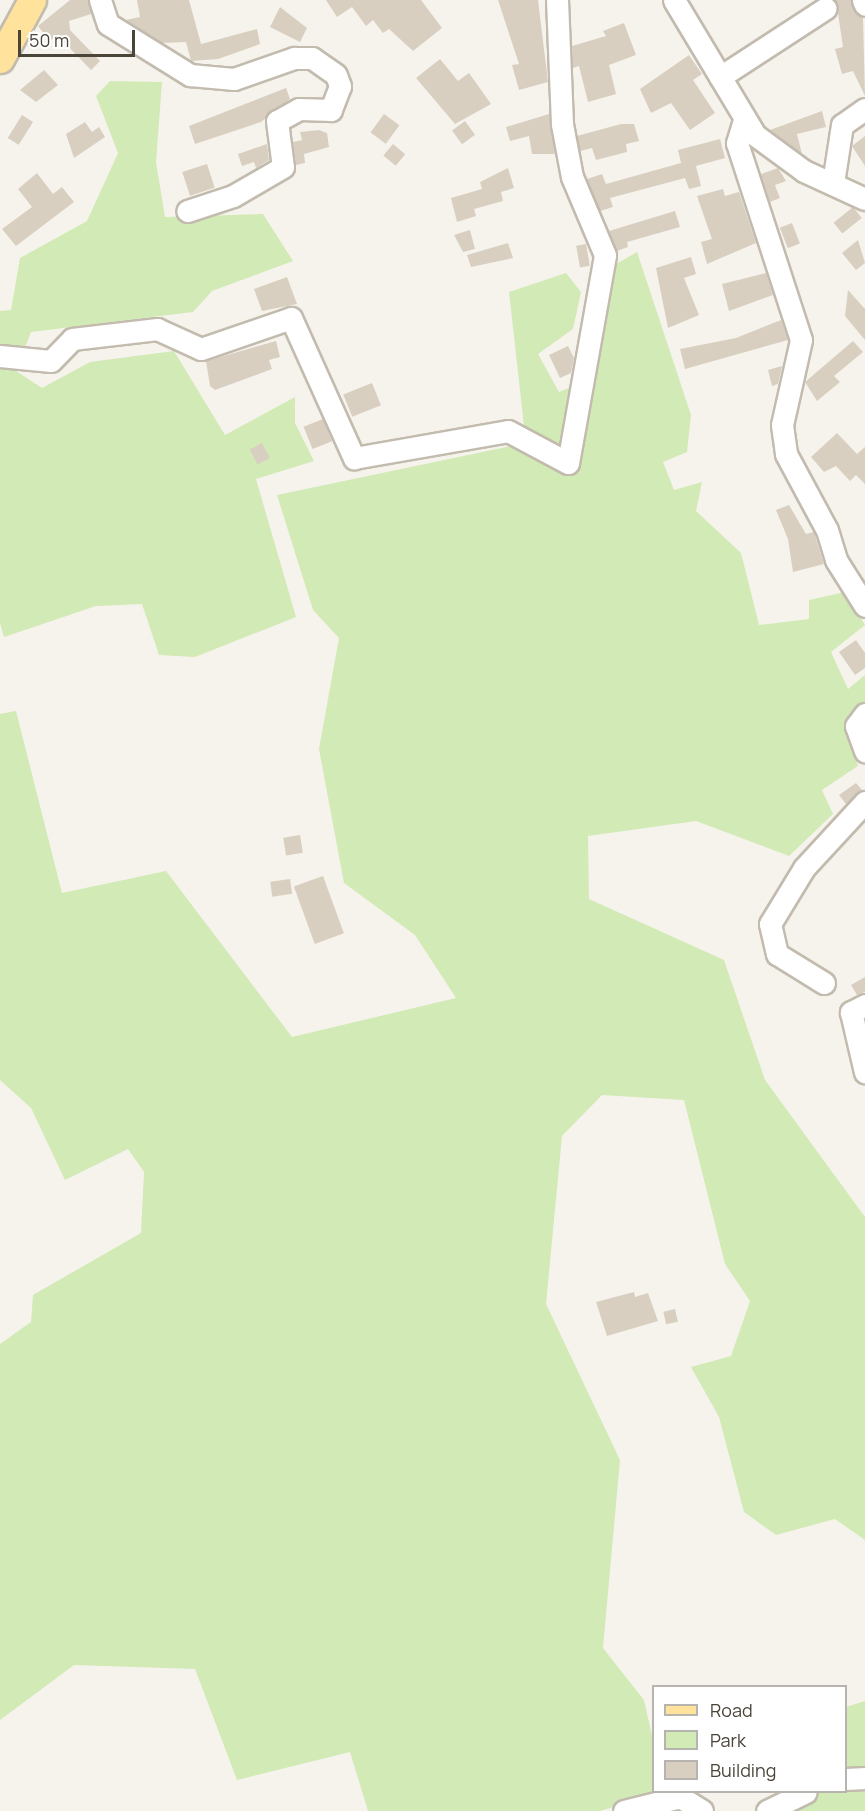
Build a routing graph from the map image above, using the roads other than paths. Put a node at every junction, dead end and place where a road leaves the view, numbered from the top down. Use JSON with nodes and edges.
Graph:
{"nodes":[{"id":1,"x":32,"y":0,"type":"edge"},
{"id":2,"x":100,"y":0,"type":"edge"},
{"id":3,"x":556,"y":0,"type":"edge"},
{"id":4,"x":674,"y":0,"type":"edge"},
{"id":5,"x":863,"y":0,"type":"edge"},
{"id":6,"x":865,"y":5,"type":"edge"},
{"id":7,"x":826,"y":8,"type":"dead end"},
{"id":8,"x":0,"y":58,"type":"edge"},
{"id":9,"x":720,"y":77,"type":"junction"},
{"id":10,"x":865,"y":109,"type":"edge"},
{"id":11,"x":744,"y":120,"type":"junction"},
{"id":12,"x":833,"y":183,"type":"junction"},
{"id":13,"x":865,"y":199,"type":"edge"},
{"id":14,"x":187,"y":212,"type":"dead end"},
{"id":15,"x":0,"y":356,"type":"edge"},
{"id":16,"x":865,"y":606,"type":"edge"},
{"id":17,"x":865,"y":714,"type":"edge"},
{"id":18,"x":865,"y":751,"type":"edge"},
{"id":19,"x":865,"y":802,"type":"edge"},
{"id":20,"x":824,"y":983,"type":"dead end"},
{"id":21,"x":865,"y":1005,"type":"edge"},
{"id":22,"x":865,"y":1072,"type":"edge"},
{"id":23,"x":865,"y":1778,"type":"edge"},
{"id":24,"x":847,"y":1779,"type":"edge"},
{"id":25,"x":802,"y":1793,"type":"edge"},
{"id":26,"x":624,"y":1811,"type":"edge"},
{"id":27,"x":702,"y":1811,"type":"edge"},
{"id":28,"x":767,"y":1811,"type":"edge"}],
"edges":[{"from":1,"to":8,"type":"main road"},
{"from":2,"to":14,"type":"street"},
{"from":3,"to":15,"type":"street"},
{"from":4,"to":9,"type":"street"},
{"from":5,"to":6,"type":"street"},
{"from":7,"to":9,"type":"street"},
{"from":9,"to":11,"type":"street"},
{"from":10,"to":12,"type":"street"},
{"from":11,"to":12,"type":"street"},
{"from":11,"to":16,"type":"street"},
{"from":12,"to":13,"type":"street"},
{"from":17,"to":18,"type":"street"},
{"from":19,"to":20,"type":"street"},
{"from":21,"to":22,"type":"street"},
{"from":23,"to":24,"type":"street"},
{"from":25,"to":28,"type":"street"},
{"from":26,"to":27,"type":"street"}]}
